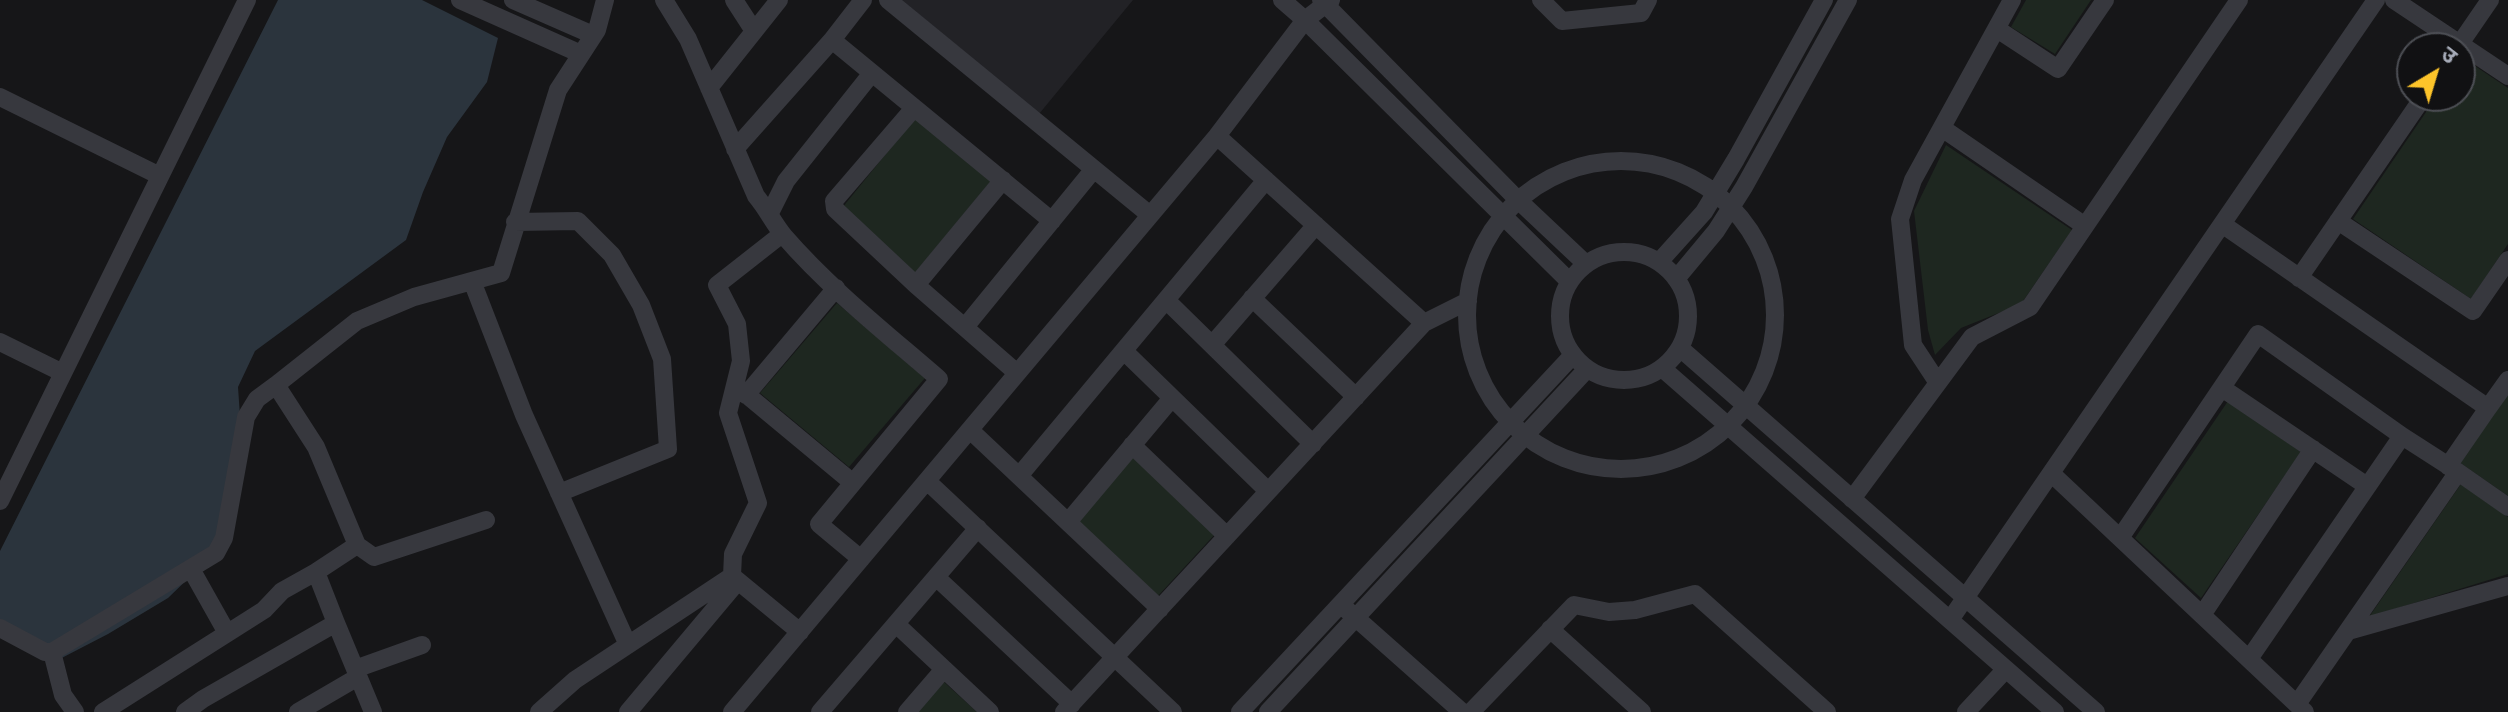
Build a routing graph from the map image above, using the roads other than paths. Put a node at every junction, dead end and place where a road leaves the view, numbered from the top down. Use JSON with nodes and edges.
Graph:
{"nodes":[{"id":1,"x":247,"y":0,"type":"edge"},
{"id":2,"x":460,"y":0,"type":"edge"},
{"id":3,"x":513,"y":0,"type":"edge"},
{"id":4,"x":605,"y":0,"type":"edge"},
{"id":5,"x":664,"y":0,"type":"edge"},
{"id":6,"x":734,"y":0,"type":"edge"},
{"id":7,"x":779,"y":0,"type":"edge"},
{"id":8,"x":863,"y":0,"type":"edge"},
{"id":9,"x":888,"y":0,"type":"edge"},
{"id":10,"x":1282,"y":0,"type":"edge"},
{"id":11,"x":1541,"y":0,"type":"edge"},
{"id":12,"x":1648,"y":0,"type":"edge"},
{"id":13,"x":1824,"y":0,"type":"edge"},
{"id":14,"x":1848,"y":0,"type":"edge"},
{"id":15,"x":2012,"y":0,"type":"edge"},
{"id":16,"x":2105,"y":0,"type":"edge"},
{"id":17,"x":2239,"y":0,"type":"edge"},
{"id":18,"x":2376,"y":0,"type":"edge"},
{"id":19,"x":2394,"y":0,"type":"edge"},
{"id":20,"x":2490,"y":0,"type":"edge"},
{"id":21,"x":1326,"y":2,"type":"edge"},
{"id":22,"x":1305,"y":20,"type":"junction"},
{"id":23,"x":1997,"y":29,"type":"junction"},
{"id":24,"x":754,"y":31,"type":"junction"},
{"id":25,"x":2439,"y":32,"type":"edge"},
{"id":26,"x":2468,"y":32,"type":"edge"},
{"id":27,"x":593,"y":35,"type":"junction"},
{"id":28,"x":832,"y":40,"type":"junction"},
{"id":29,"x":581,"y":54,"type":"junction"},
{"id":30,"x":2476,"y":57,"type":"edge"},
{"id":31,"x":872,"y":73,"type":"junction"},
{"id":32,"x":2508,"y":76,"type":"edge"},
{"id":33,"x":709,"y":88,"type":"junction"},
{"id":34,"x":0,"y":97,"type":"edge"},
{"id":35,"x":914,"y":108,"type":"junction"},
{"id":36,"x":2413,"y":112,"type":"edge"},
{"id":37,"x":1942,"y":128,"type":"junction"},
{"id":38,"x":1217,"y":136,"type":"junction"},
{"id":39,"x":735,"y":149,"type":"junction"},
{"id":40,"x":1094,"y":169,"type":"junction"},
{"id":41,"x":160,"y":176,"type":"junction"},
{"id":42,"x":1003,"y":180,"type":"junction"},
{"id":43,"x":1266,"y":180,"type":"junction"},
{"id":44,"x":1715,"y":193,"type":"junction"},
{"id":45,"x":1517,"y":199,"type":"junction"},
{"id":46,"x":1731,"y":207,"type":"junction"},
{"id":47,"x":770,"y":213,"type":"junction"},
{"id":48,"x":1498,"y":213,"type":"junction"},
{"id":49,"x":1150,"y":215,"type":"junction"},
{"id":50,"x":1052,"y":221,"type":"junction"},
{"id":51,"x":2338,"y":221,"type":"junction"},
{"id":52,"x":515,"y":222,"type":"junction"},
{"id":53,"x":2222,"y":224,"type":"junction"},
{"id":54,"x":1316,"y":225,"type":"junction"},
{"id":55,"x":2085,"y":226,"type":"junction"},
{"id":56,"x":782,"y":234,"type":"junction"},
{"id":57,"x":2508,"y":260,"type":"edge"},
{"id":58,"x":1659,"y":262,"type":"junction"},
{"id":59,"x":1586,"y":264,"type":"junction"},
{"id":60,"x":2299,"y":278,"type":"junction"},
{"id":61,"x":1676,"y":279,"type":"junction"},
{"id":62,"x":472,"y":281,"type":"junction"},
{"id":63,"x":1569,"y":281,"type":"junction"},
{"id":64,"x":916,"y":285,"type":"junction"},
{"id":65,"x":836,"y":288,"type":"junction"},
{"id":66,"x":1252,"y":298,"type":"junction"},
{"id":67,"x":1166,"y":300,"type":"junction"},
{"id":68,"x":1468,"y":301,"type":"junction"},
{"id":69,"x":1424,"y":323,"type":"junction"},
{"id":70,"x":965,"y":327,"type":"junction"},
{"id":71,"x":0,"y":342,"type":"edge"},
{"id":72,"x":1212,"y":345,"type":"junction"},
{"id":73,"x":1680,"y":348,"type":"junction"},
{"id":74,"x":1124,"y":351,"type":"junction"},
{"id":75,"x":1573,"y":355,"type":"junction"},
{"id":76,"x":1662,"y":368,"type":"junction"},
{"id":77,"x":1587,"y":369,"type":"junction"},
{"id":78,"x":63,"y":373,"type":"junction"},
{"id":79,"x":1017,"y":373,"type":"junction"},
{"id":80,"x":2508,"y":380,"type":"edge"},
{"id":81,"x":1938,"y":383,"type":"junction"},
{"id":82,"x":276,"y":385,"type":"junction"},
{"id":83,"x":2222,"y":388,"type":"junction"},
{"id":84,"x":740,"y":390,"type":"junction"},
{"id":85,"x":1356,"y":397,"type":"junction"},
{"id":86,"x":1172,"y":398,"type":"junction"},
{"id":87,"x":1746,"y":406,"type":"junction"},
{"id":88,"x":2488,"y":408,"type":"junction"},
{"id":89,"x":1510,"y":422,"type":"junction"},
{"id":90,"x":1728,"y":427,"type":"junction"},
{"id":91,"x":970,"y":430,"type":"junction"},
{"id":92,"x":1525,"y":436,"type":"junction"},
{"id":93,"x":2402,"y":436,"type":"junction"},
{"id":94,"x":1313,"y":444,"type":"junction"},
{"id":95,"x":1132,"y":445,"type":"junction"},
{"id":96,"x":2313,"y":449,"type":"junction"},
{"id":97,"x":2453,"y":469,"type":"junction"},
{"id":98,"x":2051,"y":473,"type":"junction"},
{"id":99,"x":1019,"y":476,"type":"junction"},
{"id":100,"x":927,"y":481,"type":"junction"},
{"id":101,"x":853,"y":483,"type":"junction"},
{"id":102,"x":2367,"y":486,"type":"junction"},
{"id":103,"x":1268,"y":491,"type":"junction"},
{"id":104,"x":559,"y":493,"type":"junction"},
{"id":105,"x":1852,"y":499,"type":"junction"},
{"id":106,"x":0,"y":501,"type":"edge"},
{"id":107,"x":2508,"y":507,"type":"edge"},
{"id":108,"x":486,"y":520,"type":"dead end"},
{"id":109,"x":1068,"y":522,"type":"junction"},
{"id":110,"x":978,"y":528,"type":"junction"},
{"id":111,"x":1227,"y":536,"type":"junction"},
{"id":112,"x":2120,"y":538,"type":"junction"},
{"id":113,"x":357,"y":545,"type":"junction"},
{"id":114,"x":861,"y":559,"type":"junction"},
{"id":115,"x":191,"y":569,"type":"junction"},
{"id":116,"x":316,"y":572,"type":"junction"},
{"id":117,"x":936,"y":577,"type":"junction"},
{"id":118,"x":735,"y":578,"type":"junction"},
{"id":119,"x":2508,"y":586,"type":"edge"},
{"id":120,"x":1965,"y":598,"type":"junction"},
{"id":121,"x":1341,"y":604,"type":"junction"},
{"id":122,"x":1160,"y":609,"type":"junction"},
{"id":123,"x":2202,"y":615,"type":"junction"},
{"id":124,"x":1356,"y":618,"type":"junction"},
{"id":125,"x":1950,"y":620,"type":"junction"},
{"id":126,"x":336,"y":623,"type":"junction"},
{"id":127,"x":896,"y":624,"type":"junction"},
{"id":128,"x":0,"y":628,"type":"edge"},
{"id":129,"x":1550,"y":629,"type":"junction"},
{"id":130,"x":2348,"y":631,"type":"junction"},
{"id":131,"x":800,"y":632,"type":"junction"},
{"id":132,"x":227,"y":633,"type":"junction"},
{"id":133,"x":422,"y":645,"type":"dead end"},
{"id":134,"x":628,"y":645,"type":"junction"},
{"id":135,"x":52,"y":652,"type":"junction"},
{"id":136,"x":1115,"y":657,"type":"junction"},
{"id":137,"x":2249,"y":659,"type":"junction"},
{"id":138,"x":944,"y":669,"type":"junction"},
{"id":139,"x":2006,"y":669,"type":"junction"},
{"id":140,"x":356,"y":673,"type":"junction"},
{"id":141,"x":210,"y":706,"type":"edge"},
{"id":142,"x":1068,"y":708,"type":"edge"},
{"id":143,"x":2301,"y":708,"type":"edge"},
{"id":144,"x":75,"y":712,"type":"edge"},
{"id":145,"x":103,"y":712,"type":"edge"},
{"id":146,"x":185,"y":712,"type":"edge"},
{"id":147,"x":298,"y":712,"type":"edge"},
{"id":148,"x":373,"y":712,"type":"edge"},
{"id":149,"x":539,"y":712,"type":"edge"},
{"id":150,"x":628,"y":712,"type":"edge"},
{"id":151,"x":732,"y":712,"type":"edge"},
{"id":152,"x":820,"y":712,"type":"edge"},
{"id":153,"x":907,"y":712,"type":"edge"},
{"id":154,"x":990,"y":712,"type":"edge"},
{"id":155,"x":1173,"y":712,"type":"edge"},
{"id":156,"x":1240,"y":712,"type":"edge"},
{"id":157,"x":1268,"y":712,"type":"edge"},
{"id":158,"x":1462,"y":712,"type":"edge"},
{"id":159,"x":1471,"y":712,"type":"edge"},
{"id":160,"x":1642,"y":712,"type":"edge"},
{"id":161,"x":1827,"y":712,"type":"edge"},
{"id":162,"x":1966,"y":712,"type":"edge"},
{"id":163,"x":2055,"y":712,"type":"edge"},
{"id":164,"x":2096,"y":712,"type":"edge"}],
"edges":[{"from":1,"to":41,"type":"street"},
{"from":2,"to":29,"type":"street"},
{"from":3,"to":27,"type":"street"},
{"from":4,"to":27,"type":"street"},
{"from":5,"to":33,"type":"street"},
{"from":6,"to":24,"type":"street"},
{"from":7,"to":24,"type":"street"},
{"from":8,"to":28,"type":"street"},
{"from":9,"to":40,"type":"street"},
{"from":10,"to":22,"type":"street"},
{"from":11,"to":12,"type":"street"},
{"from":13,"to":44,"type":"street"},
{"from":14,"to":46,"type":"street"},
{"from":15,"to":23,"type":"street"},
{"from":16,"to":23,"type":"street"},
{"from":17,"to":55,"type":"street"},
{"from":18,"to":53,"type":"street"},
{"from":19,"to":25,"type":"street"},
{"from":20,"to":26,"type":"street"},
{"from":21,"to":22,"type":"street"},
{"from":21,"to":45,"type":"street"},
{"from":22,"to":38,"type":"street"},
{"from":22,"to":48,"type":"street"},
{"from":23,"to":37,"type":"street"},
{"from":24,"to":33,"type":"street"},
{"from":27,"to":29,"type":"street"},
{"from":28,"to":31,"type":"street"},
{"from":28,"to":39,"type":"street"},
{"from":29,"to":52,"type":"street"},
{"from":30,"to":32,"type":"street"},
{"from":31,"to":35,"type":"street"},
{"from":31,"to":47,"type":"street"},
{"from":33,"to":39,"type":"street"},
{"from":34,"to":41,"type":"street"},
{"from":35,"to":42,"type":"street"},
{"from":35,"to":64,"type":"street"},
{"from":36,"to":51,"type":"street"},
{"from":37,"to":55,"type":"street"},
{"from":37,"to":81,"type":"street"},
{"from":38,"to":43,"type":"street"},
{"from":38,"to":49,"type":"street"},
{"from":39,"to":47,"type":"street"},
{"from":40,"to":49,"type":"street"},
{"from":40,"to":50,"type":"street"},
{"from":41,"to":78,"type":"street"},
{"from":42,"to":50,"type":"street"},
{"from":42,"to":64,"type":"street"},
{"from":43,"to":54,"type":"street"},
{"from":43,"to":67,"type":"street"},
{"from":44,"to":45,"type":"street"},
{"from":44,"to":46,"type":"street"},
{"from":44,"to":58,"type":"street"},
{"from":45,"to":48,"type":"street"},
{"from":45,"to":59,"type":"street"},
{"from":46,"to":61,"type":"street"},
{"from":46,"to":87,"type":"street"},
{"from":47,"to":56,"type":"street"},
{"from":48,"to":63,"type":"street"},
{"from":48,"to":68,"type":"street"},
{"from":49,"to":79,"type":"street"},
{"from":50,"to":70,"type":"street"},
{"from":51,"to":57,"type":"street"},
{"from":51,"to":60,"type":"street"},
{"from":52,"to":62,"type":"street"},
{"from":52,"to":104,"type":"street"},
{"from":53,"to":60,"type":"street"},
{"from":53,"to":98,"type":"street"},
{"from":54,"to":66,"type":"street"},
{"from":54,"to":69,"type":"street"},
{"from":55,"to":81,"type":"street"},
{"from":56,"to":65,"type":"street"},
{"from":56,"to":84,"type":"street"},
{"from":58,"to":59,"type":"street"},
{"from":58,"to":61,"type":"street"},
{"from":59,"to":63,"type":"street"},
{"from":60,"to":88,"type":"street"},
{"from":61,"to":73,"type":"street"},
{"from":62,"to":82,"type":"street"},
{"from":62,"to":104,"type":"street"},
{"from":63,"to":75,"type":"street"},
{"from":64,"to":70,"type":"street"},
{"from":65,"to":84,"type":"street"},
{"from":65,"to":101,"type":"street"},
{"from":66,"to":72,"type":"street"},
{"from":66,"to":85,"type":"street"},
{"from":67,"to":72,"type":"street"},
{"from":67,"to":74,"type":"street"},
{"from":68,"to":69,"type":"street"},
{"from":68,"to":89,"type":"street"},
{"from":69,"to":85,"type":"street"},
{"from":70,"to":79,"type":"street"},
{"from":71,"to":78,"type":"street"},
{"from":72,"to":94,"type":"street"},
{"from":73,"to":76,"type":"street"},
{"from":73,"to":87,"type":"street"},
{"from":74,"to":86,"type":"street"},
{"from":74,"to":99,"type":"street"},
{"from":75,"to":77,"type":"street"},
{"from":75,"to":89,"type":"street"},
{"from":76,"to":77,"type":"street"},
{"from":76,"to":90,"type":"street"},
{"from":77,"to":92,"type":"street"},
{"from":78,"to":106,"type":"street"},
{"from":79,"to":91,"type":"street"},
{"from":80,"to":88,"type":"street"},
{"from":81,"to":105,"type":"street"},
{"from":82,"to":113,"type":"street"},
{"from":82,"to":115,"type":"street"},
{"from":83,"to":93,"type":"street"},
{"from":83,"to":96,"type":"street"},
{"from":83,"to":112,"type":"street"},
{"from":84,"to":101,"type":"street"},
{"from":84,"to":118,"type":"street"},
{"from":85,"to":94,"type":"street"},
{"from":86,"to":95,"type":"street"},
{"from":86,"to":103,"type":"street"},
{"from":87,"to":90,"type":"street"},
{"from":87,"to":105,"type":"street"},
{"from":88,"to":97,"type":"street"},
{"from":89,"to":92,"type":"street"},
{"from":89,"to":121,"type":"street"},
{"from":90,"to":92,"type":"street"},
{"from":90,"to":125,"type":"street"},
{"from":91,"to":99,"type":"street"},
{"from":91,"to":100,"type":"street"},
{"from":92,"to":124,"type":"street"},
{"from":93,"to":97,"type":"street"},
{"from":93,"to":102,"type":"street"},
{"from":94,"to":103,"type":"street"},
{"from":95,"to":109,"type":"street"},
{"from":95,"to":111,"type":"street"},
{"from":96,"to":102,"type":"street"},
{"from":96,"to":123,"type":"street"},
{"from":97,"to":107,"type":"street"},
{"from":97,"to":130,"type":"street"},
{"from":98,"to":112,"type":"street"},
{"from":98,"to":120,"type":"street"},
{"from":99,"to":109,"type":"street"},
{"from":100,"to":110,"type":"street"},
{"from":100,"to":114,"type":"street"},
{"from":101,"to":114,"type":"street"},
{"from":102,"to":137,"type":"street"},
{"from":103,"to":111,"type":"street"},
{"from":104,"to":134,"type":"street"},
{"from":105,"to":120,"type":"street"},
{"from":108,"to":113,"type":"street"},
{"from":109,"to":122,"type":"street"},
{"from":110,"to":117,"type":"street"},
{"from":110,"to":136,"type":"street"},
{"from":111,"to":122,"type":"street"},
{"from":112,"to":123,"type":"street"},
{"from":113,"to":116,"type":"street"},
{"from":114,"to":131,"type":"street"},
{"from":115,"to":132,"type":"street"},
{"from":115,"to":135,"type":"street"},
{"from":116,"to":126,"type":"street"},
{"from":116,"to":132,"type":"street"},
{"from":117,"to":127,"type":"street"},
{"from":117,"to":142,"type":"street"},
{"from":118,"to":131,"type":"street"},
{"from":118,"to":134,"type":"street"},
{"from":118,"to":150,"type":"street"},
{"from":119,"to":130,"type":"street"},
{"from":120,"to":125,"type":"street"},
{"from":120,"to":164,"type":"street"},
{"from":121,"to":124,"type":"street"},
{"from":121,"to":156,"type":"street"},
{"from":122,"to":136,"type":"street"},
{"from":123,"to":137,"type":"street"},
{"from":124,"to":157,"type":"street"},
{"from":124,"to":158,"type":"street"},
{"from":125,"to":139,"type":"street"},
{"from":126,"to":140,"type":"street"},
{"from":126,"to":141,"type":"street"},
{"from":127,"to":138,"type":"street"},
{"from":127,"to":152,"type":"street"},
{"from":128,"to":135,"type":"street"},
{"from":129,"to":159,"type":"street"},
{"from":129,"to":160,"type":"street"},
{"from":129,"to":161,"type":"street"},
{"from":130,"to":143,"type":"street"},
{"from":131,"to":151,"type":"street"},
{"from":132,"to":145,"type":"street"},
{"from":133,"to":140,"type":"street"},
{"from":134,"to":149,"type":"street"},
{"from":135,"to":144,"type":"street"},
{"from":136,"to":142,"type":"street"},
{"from":136,"to":155,"type":"street"},
{"from":137,"to":143,"type":"street"},
{"from":138,"to":153,"type":"street"},
{"from":138,"to":154,"type":"street"},
{"from":139,"to":162,"type":"street"},
{"from":139,"to":163,"type":"street"},
{"from":140,"to":147,"type":"street"},
{"from":140,"to":148,"type":"street"},
{"from":141,"to":146,"type":"street"}]}
